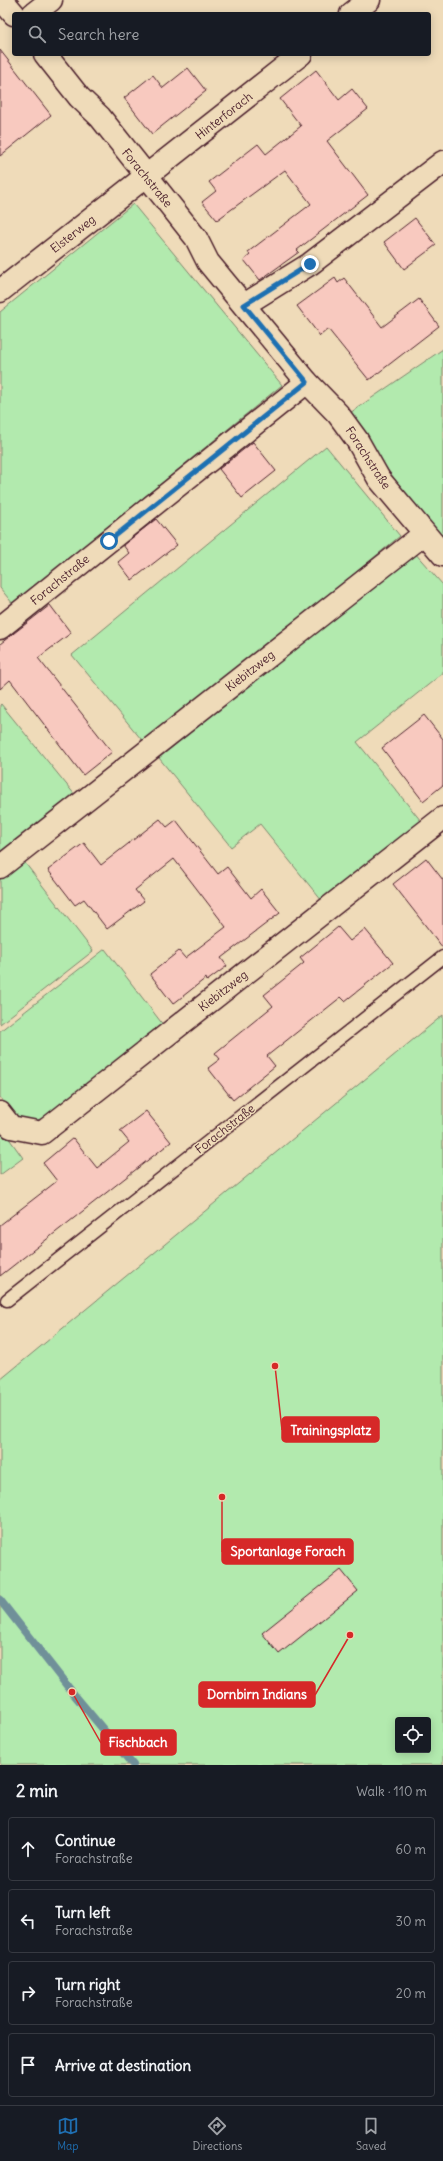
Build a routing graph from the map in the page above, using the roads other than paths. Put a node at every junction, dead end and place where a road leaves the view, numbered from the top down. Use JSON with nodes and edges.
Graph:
{"nodes":[{"id":1,"x":2,"y":0,"type":"edge"},
{"id":2,"x":51,"y":0,"type":"edge"},
{"id":3,"x":369,"y":0,"type":"edge"},
{"id":4,"x":12,"y":12,"type":"edge"},
{"id":5,"x":36,"y":12,"type":"edge"},
{"id":6,"x":354,"y":12,"type":"edge"},
{"id":7,"x":47,"y":56,"type":"edge"},
{"id":8,"x":298,"y":56,"type":"edge"},
{"id":9,"x":443,"y":162,"type":"edge"},
{"id":10,"x":146,"y":178,"type":"junction"},
{"id":11,"x":0,"y":291,"type":"edge"},
{"id":12,"x":244,"y":305,"type":"junction"},
{"id":13,"x":307,"y":382,"type":"junction"},
{"id":14,"x":424,"y":534,"type":"junction"},
{"id":15,"x":443,"y":555,"type":"edge"},
{"id":16,"x":0,"y":628,"type":"edge"},
{"id":17,"x":443,"y":818,"type":"edge"},
{"id":18,"x":0,"y":867,"type":"edge"},
{"id":19,"x":443,"y":957,"type":"edge"},
{"id":20,"x":0,"y":1113,"type":"edge"},
{"id":21,"x":7,"y":1300,"type":"dead end"}],
"edges":[{"from":1,"to":4,"type":"street"},
{"from":2,"to":5,"type":"street"},
{"from":3,"to":6,"type":"street"},
{"from":7,"to":10,"type":"street","name":"Forachstraße"},
{"from":8,"to":10,"type":"street","name":"Hinterforach"},
{"from":9,"to":12,"type":"street"},
{"from":10,"to":11,"type":"street","name":"Elsterweg"},
{"from":10,"to":12,"type":"street","name":"Forachstraße"},
{"from":12,"to":13,"type":"street","name":"Forachstraße"},
{"from":13,"to":14,"type":"street","name":"Forachstraße"},
{"from":13,"to":16,"type":"street","name":"Forachstraße"},
{"from":14,"to":15,"type":"street","name":"Forachstraße"},
{"from":14,"to":18,"type":"street","name":"Kiebitzweg"},
{"from":17,"to":20,"type":"street","name":"Kiebitzweg"},
{"from":19,"to":21,"type":"lane","name":"Forachstraße"}]}
